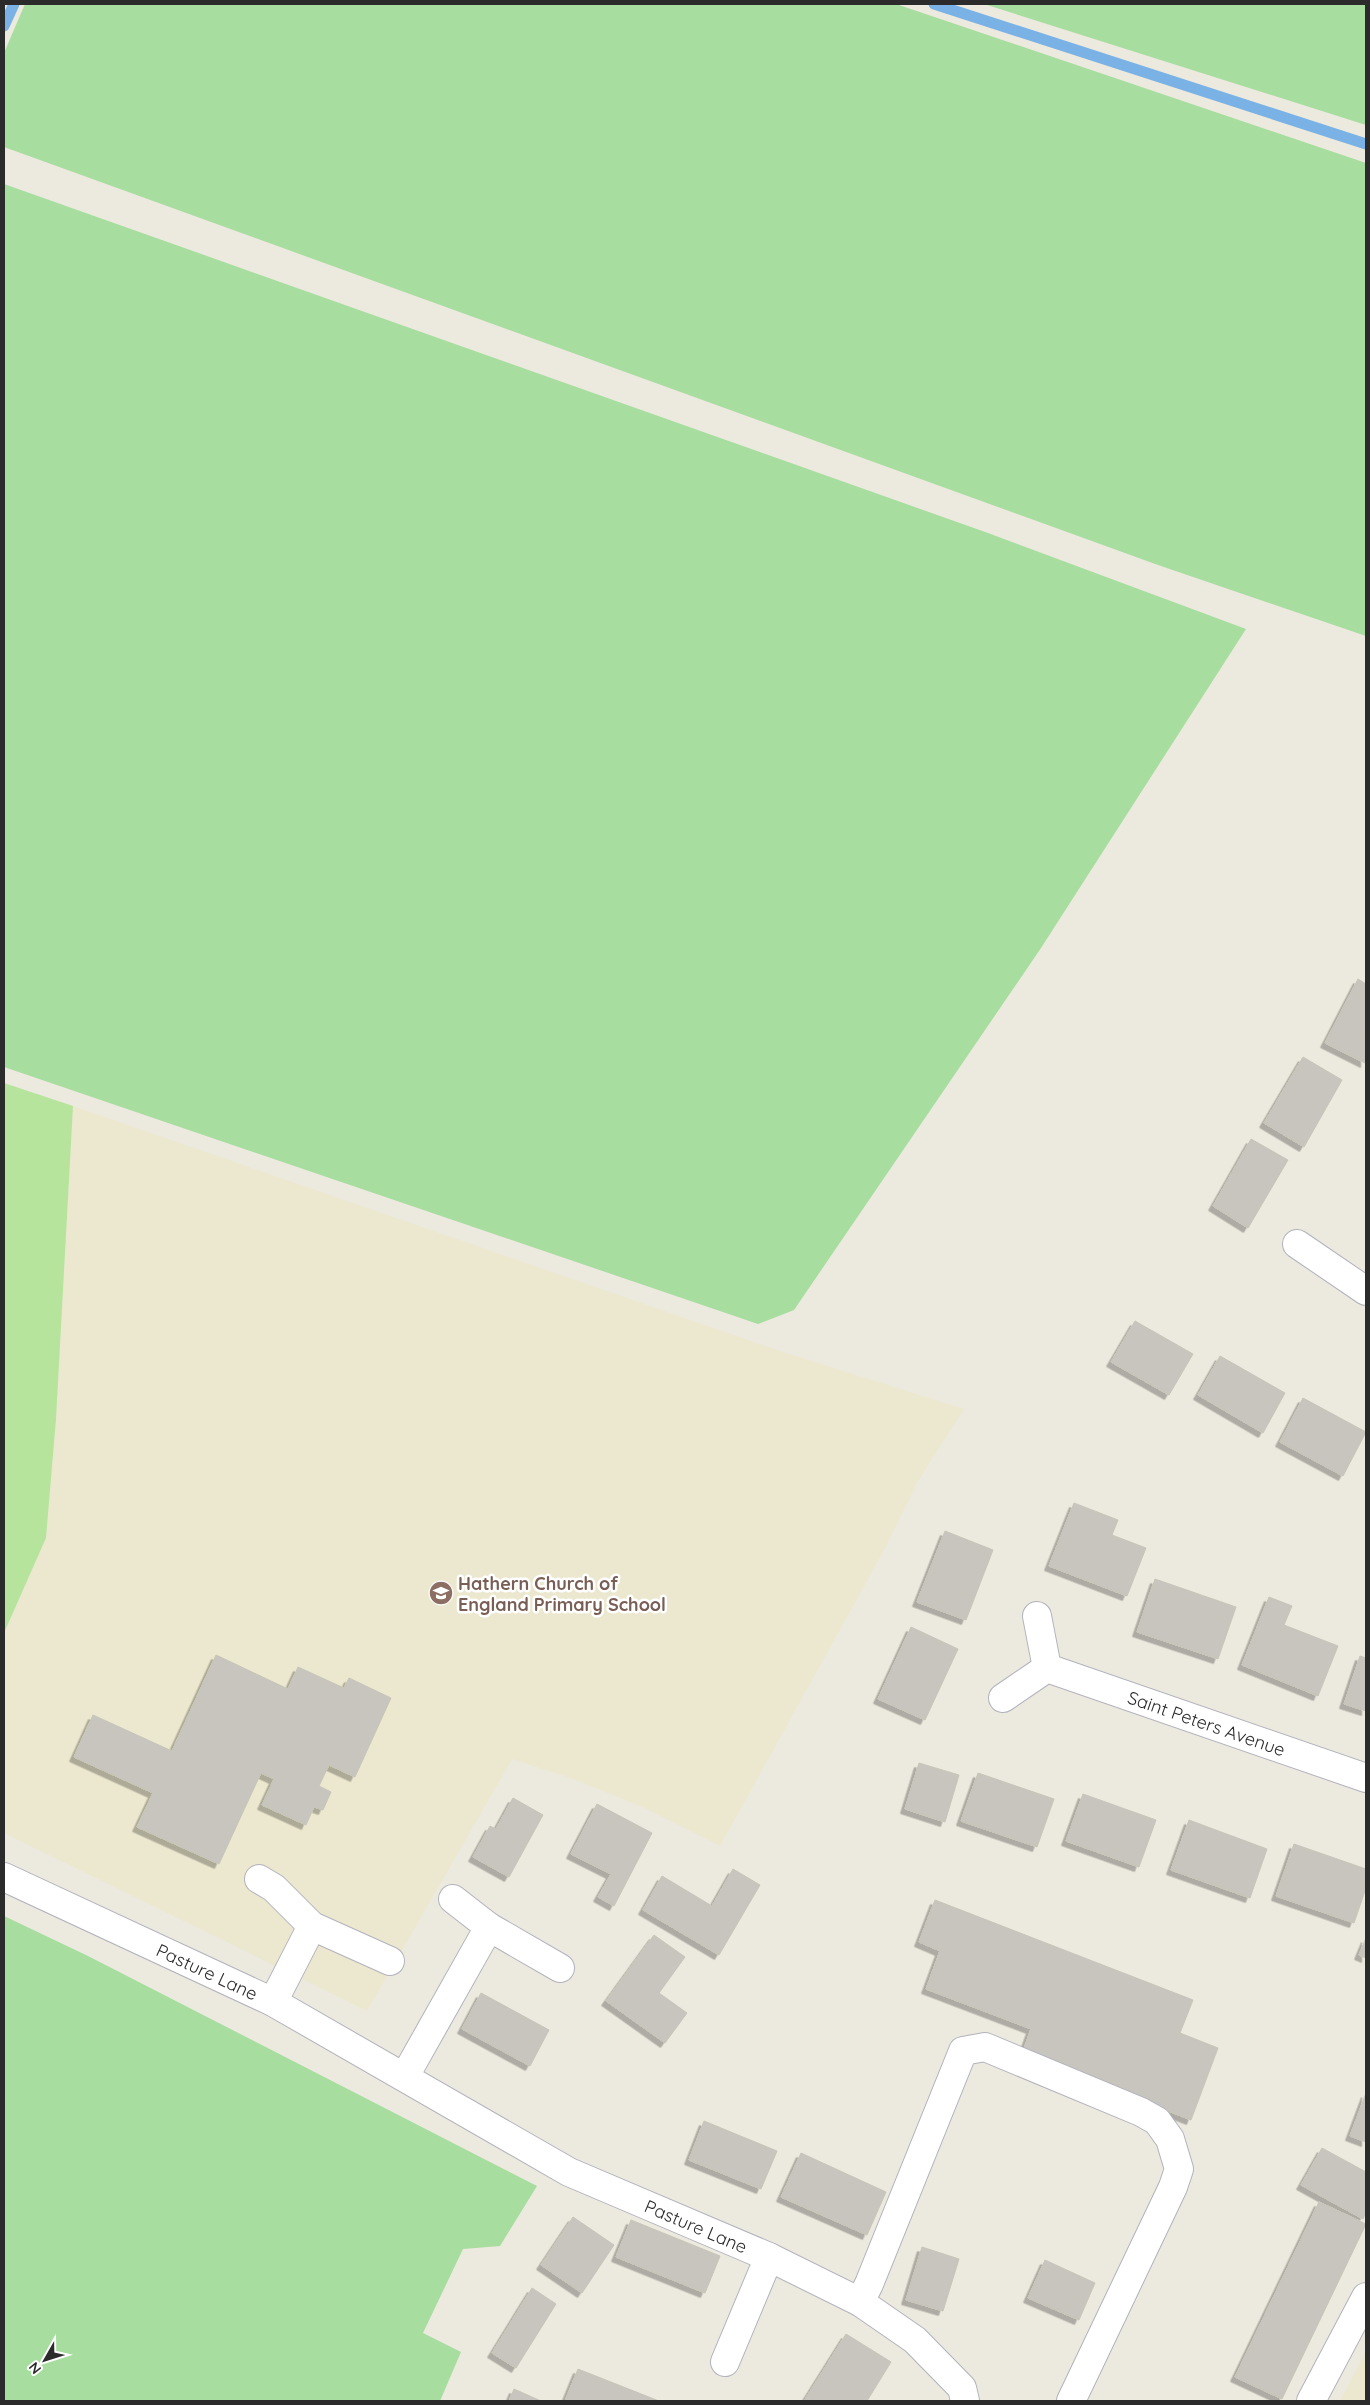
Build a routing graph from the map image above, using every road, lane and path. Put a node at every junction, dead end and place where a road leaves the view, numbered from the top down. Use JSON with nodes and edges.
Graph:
{"nodes":[{"id":1,"x":1297,"y":1244,"type":"dead end"},
{"id":2,"x":1363,"y":1281,"type":"edge"},
{"id":3,"x":1037,"y":1616,"type":"dead end"},
{"id":4,"x":1047,"y":1668,"type":"junction"},
{"id":5,"x":1003,"y":1698,"type":"dead end"},
{"id":6,"x":1366,"y":1778,"type":"edge"},
{"id":7,"x":4,"y":1877,"type":"edge"},
{"id":8,"x":259,"y":1879,"type":"dead end"},
{"id":9,"x":453,"y":1899,"type":"dead end"},
{"id":10,"x":312,"y":1926,"type":"junction"},
{"id":11,"x":489,"y":1927,"type":"junction"},
{"id":12,"x":390,"y":1961,"type":"dead end"},
{"id":13,"x":560,"y":1968,"type":"dead end"},
{"id":14,"x":273,"y":2002,"type":"junction"},
{"id":15,"x":405,"y":2076,"type":"junction"},
{"id":16,"x":769,"y":2257,"type":"junction"},
{"id":17,"x":1366,"y":2297,"type":"edge"},
{"id":18,"x":860,"y":2302,"type":"junction"},
{"id":19,"x":725,"y":2362,"type":"dead end"},
{"id":20,"x":965,"y":2401,"type":"edge"},
{"id":21,"x":1070,"y":2401,"type":"edge"},
{"id":22,"x":1311,"y":2401,"type":"edge"}],
"edges":[{"from":1,"to":2,"type":"street"},
{"from":3,"to":4,"type":"street"},
{"from":4,"to":5,"type":"street"},
{"from":4,"to":6,"type":"street","name":"Saint Peters Avenue"},
{"from":7,"to":14,"type":"street","name":"Pasture Lane"},
{"from":8,"to":10,"type":"street"},
{"from":9,"to":11,"type":"street"},
{"from":10,"to":12,"type":"street"},
{"from":10,"to":14,"type":"street"},
{"from":11,"to":13,"type":"street"},
{"from":11,"to":15,"type":"street"},
{"from":14,"to":15,"type":"street","name":"Pasture Lane"},
{"from":15,"to":16,"type":"street","name":"Pasture Lane"},
{"from":16,"to":18,"type":"street","name":"Pasture Lane"},
{"from":16,"to":19,"type":"street"},
{"from":17,"to":22,"type":"street"},
{"from":18,"to":20,"type":"street","name":"Pasture Lane"},
{"from":18,"to":21,"type":"street"}]}
